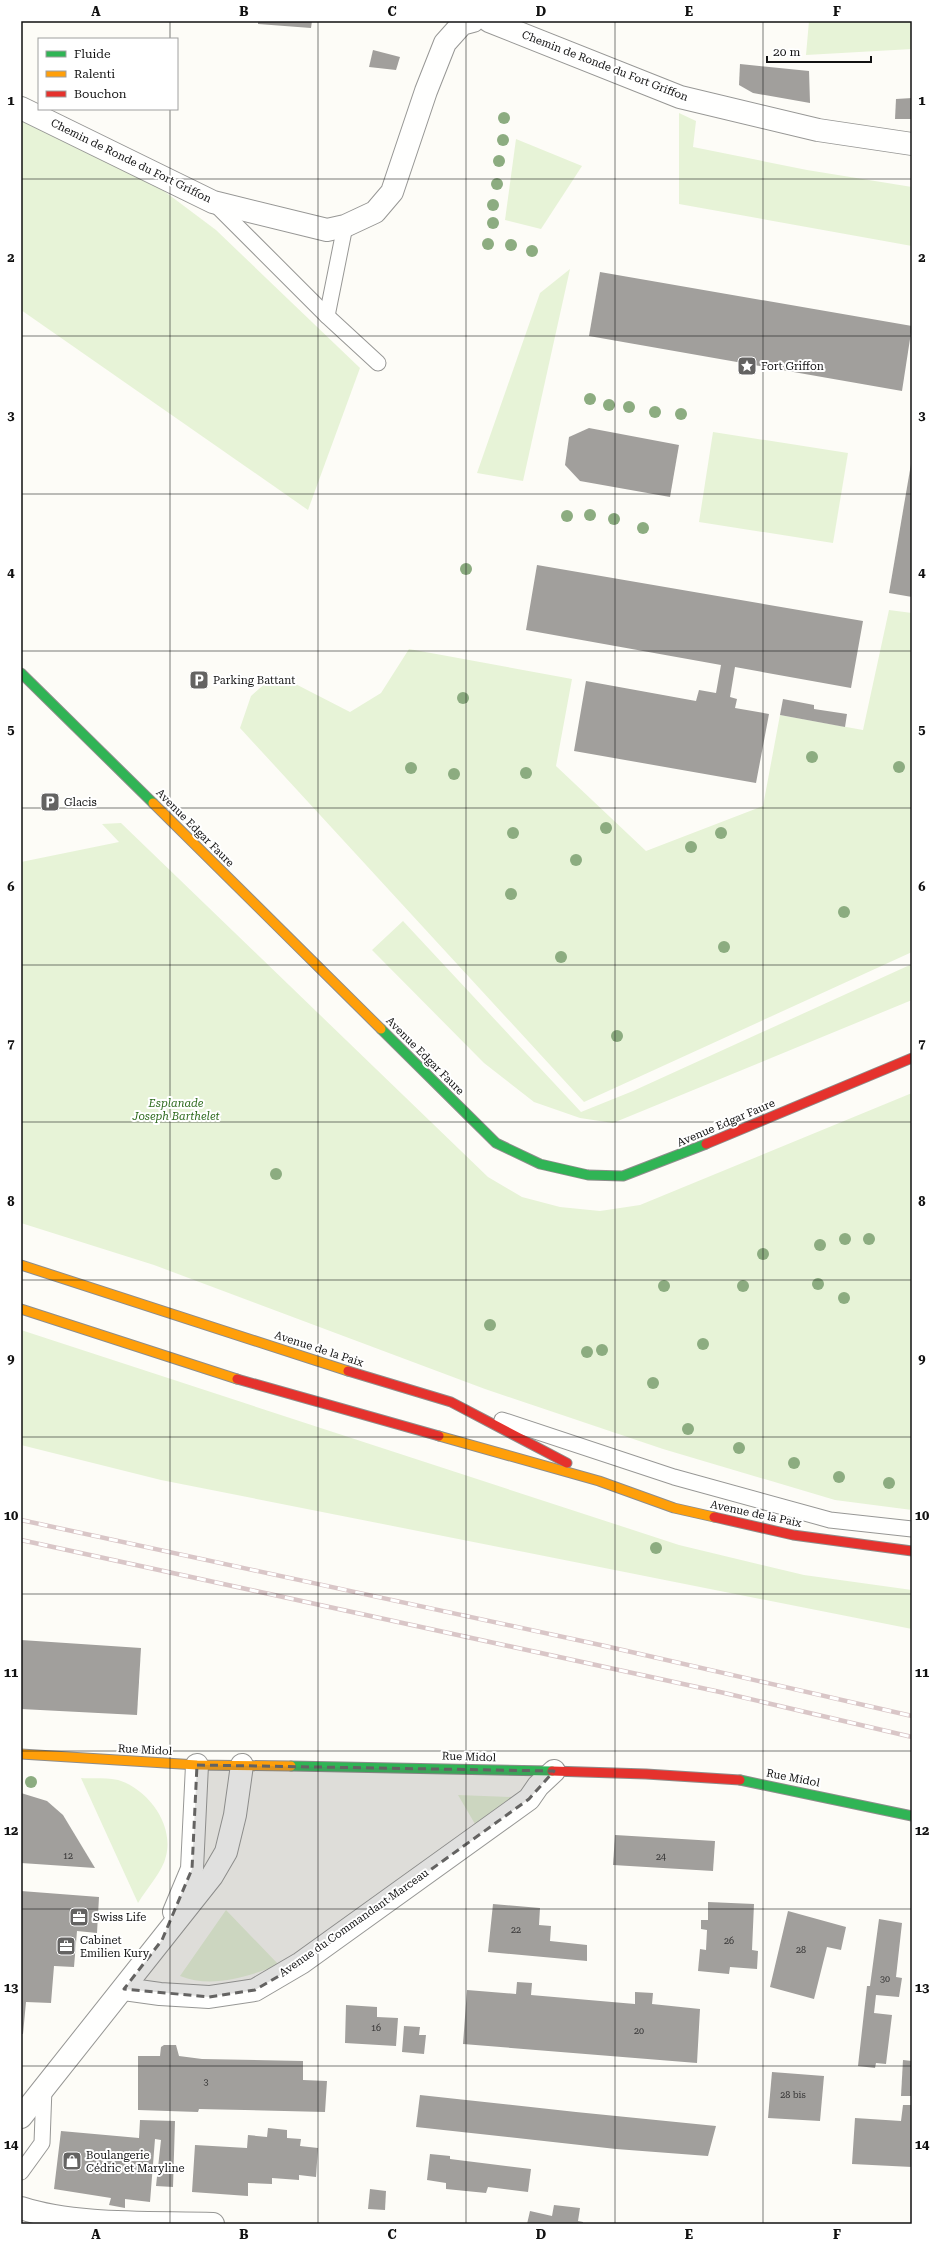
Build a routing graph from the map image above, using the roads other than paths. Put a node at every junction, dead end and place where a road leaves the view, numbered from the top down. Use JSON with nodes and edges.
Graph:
{"nodes":[{"id":1,"x":473,"y":21,"type":"edge"},
{"id":2,"x":489,"y":21,"type":"edge"},
{"id":3,"x":21,"y":108,"type":"edge"},
{"id":4,"x":912,"y":144,"type":"edge"},
{"id":5,"x":213,"y":202,"type":"junction"},
{"id":6,"x":345,"y":226,"type":"junction"},
{"id":7,"x":327,"y":316,"type":"junction"},
{"id":8,"x":378,"y":363,"type":"dead end"},
{"id":9,"x":21,"y":672,"type":"edge"},
{"id":10,"x":912,"y":1058,"type":"edge"},
{"id":11,"x":21,"y":1265,"type":"edge"},
{"id":12,"x":21,"y":1310,"type":"edge"},
{"id":13,"x":463,"y":1407,"type":"junction"},
{"id":14,"x":599,"y":1481,"type":"junction"},
{"id":15,"x":912,"y":1528,"type":"edge"},
{"id":16,"x":912,"y":1551,"type":"edge"},
{"id":17,"x":21,"y":1754,"type":"edge"},
{"id":18,"x":196,"y":1765,"type":"junction"},
{"id":19,"x":242,"y":1765,"type":"junction"},
{"id":20,"x":554,"y":1771,"type":"junction"},
{"id":21,"x":912,"y":1816,"type":"edge"},
{"id":22,"x":162,"y":1940,"type":"junction"},
{"id":23,"x":124,"y":1989,"type":"junction"},
{"id":24,"x":44,"y":2086,"type":"junction"},
{"id":25,"x":21,"y":2117,"type":"edge"},
{"id":26,"x":21,"y":2172,"type":"edge"},
{"id":27,"x":21,"y":2208,"type":"edge"},
{"id":28,"x":213,"y":2224,"type":"edge"}],
"edges":[{"from":1,"to":6,"type":"street","name":"Chemin de Ronde du Fort Griffon"},
{"from":2,"to":4,"type":"street","name":"Chemin de Ronde du Fort Griffon"},
{"from":3,"to":5,"type":"street","name":"Chemin de Ronde du Fort Griffon"},
{"from":5,"to":6,"type":"street","name":"Chemin de Ronde du Fort Griffon"},
{"from":5,"to":7,"type":"lane"},
{"from":6,"to":7,"type":"lane"},
{"from":7,"to":8,"type":"lane"},
{"from":9,"to":10,"type":"main road","name":"Avenue Edgar Faure"},
{"from":11,"to":13,"type":"main road","name":"Avenue de la Paix"},
{"from":12,"to":14,"type":"main road","name":"Avenue de la Paix"},
{"from":13,"to":14,"type":"main road","name":"Avenue de la Paix"},
{"from":13,"to":15,"type":"lane"},
{"from":14,"to":16,"type":"main road","name":"Avenue de la Paix"},
{"from":17,"to":18,"type":"main road","name":"Rue Midol"},
{"from":18,"to":19,"type":"main road","name":"Rue Midol"},
{"from":18,"to":22,"type":"street"},
{"from":19,"to":20,"type":"main road","name":"Rue Midol"},
{"from":19,"to":22,"type":"street"},
{"from":20,"to":21,"type":"main road","name":"Rue Midol"},
{"from":20,"to":23,"type":"street","name":"Avenue du Commandant Marceau"},
{"from":22,"to":23,"type":"street"},
{"from":23,"to":24,"type":"street"},
{"from":24,"to":25,"type":"street"},
{"from":24,"to":26,"type":"lane"},
{"from":27,"to":28,"type":"street"}]}
